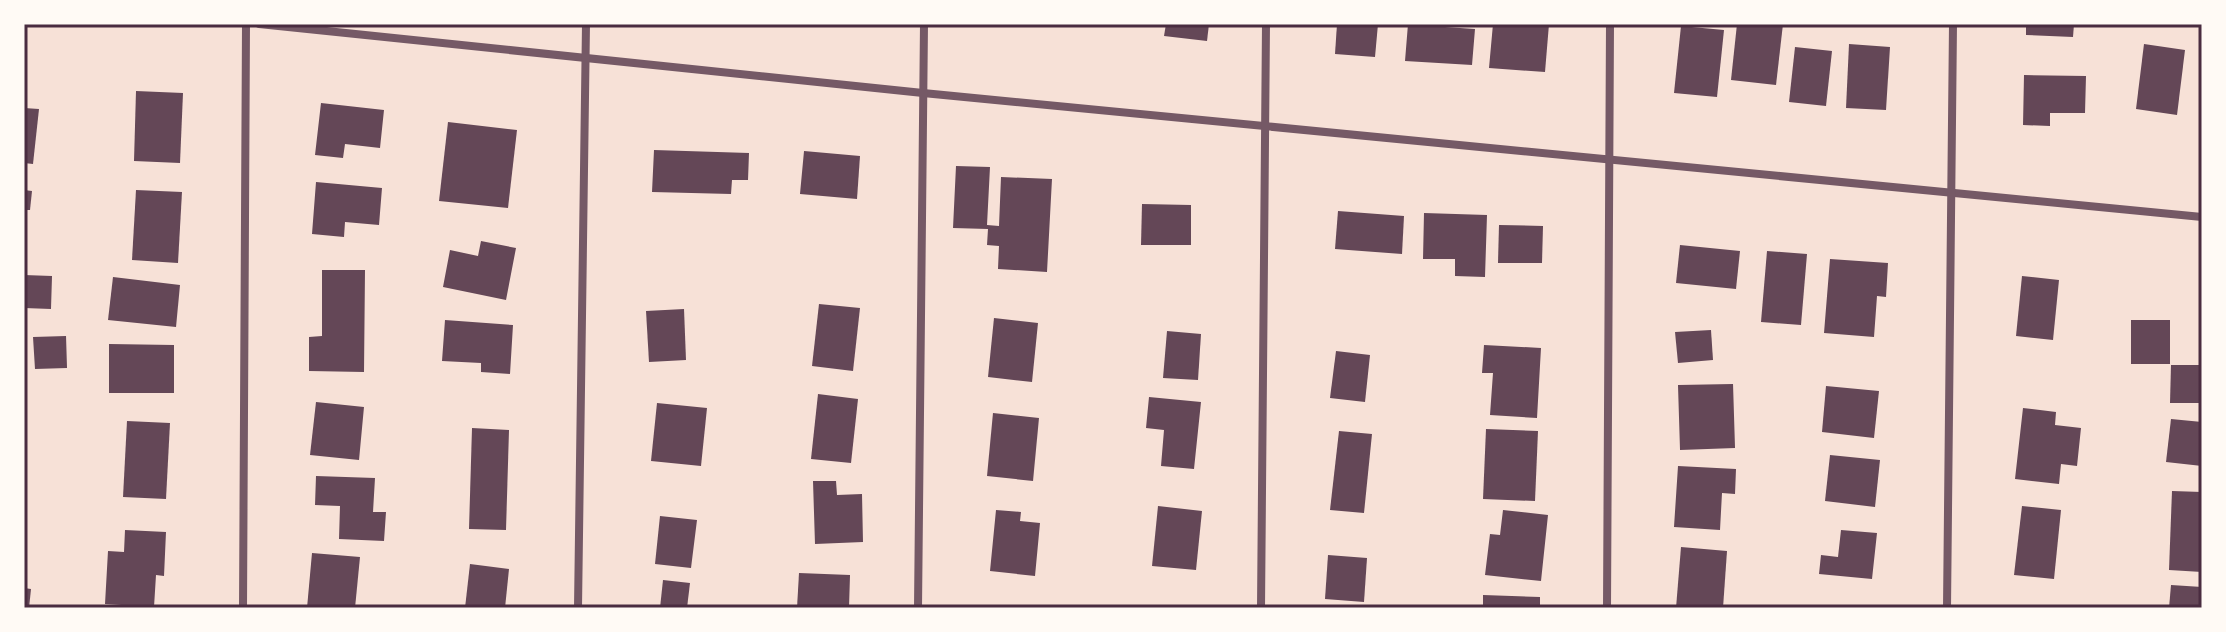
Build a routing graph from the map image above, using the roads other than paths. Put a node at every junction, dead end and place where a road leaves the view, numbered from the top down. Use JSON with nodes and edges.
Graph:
{"nodes":[{"id":1,"x":246,"y":24,"type":"edge"},
{"id":2,"x":259,"y":24,"type":"edge"},
{"id":3,"x":586,"y":24,"type":"edge"},
{"id":4,"x":924,"y":24,"type":"edge"},
{"id":5,"x":1266,"y":24,"type":"edge"},
{"id":6,"x":1610,"y":24,"type":"edge"},
{"id":7,"x":1953,"y":24,"type":"edge"},
{"id":8,"x":586,"y":58,"type":"junction"},
{"id":9,"x":923,"y":93,"type":"junction"},
{"id":10,"x":1265,"y":126,"type":"junction"},
{"id":11,"x":1609,"y":159,"type":"junction"},
{"id":12,"x":1951,"y":193,"type":"junction"},
{"id":13,"x":2202,"y":217,"type":"edge"},
{"id":14,"x":243,"y":608,"type":"edge"},
{"id":15,"x":578,"y":608,"type":"edge"},
{"id":16,"x":918,"y":608,"type":"edge"},
{"id":17,"x":1261,"y":608,"type":"edge"},
{"id":18,"x":1607,"y":608,"type":"edge"},
{"id":19,"x":1947,"y":608,"type":"edge"}],
"edges":[{"from":1,"to":14,"type":"street"},
{"from":2,"to":8,"type":"street"},
{"from":3,"to":8,"type":"street"},
{"from":4,"to":9,"type":"street"},
{"from":5,"to":10,"type":"street"},
{"from":6,"to":11,"type":"street"},
{"from":7,"to":12,"type":"street"},
{"from":8,"to":9,"type":"street"},
{"from":8,"to":15,"type":"street"},
{"from":9,"to":10,"type":"street"},
{"from":9,"to":16,"type":"street"},
{"from":10,"to":11,"type":"street"},
{"from":10,"to":17,"type":"street"},
{"from":11,"to":12,"type":"street"},
{"from":11,"to":18,"type":"street"},
{"from":12,"to":13,"type":"street"},
{"from":12,"to":19,"type":"street"}]}
